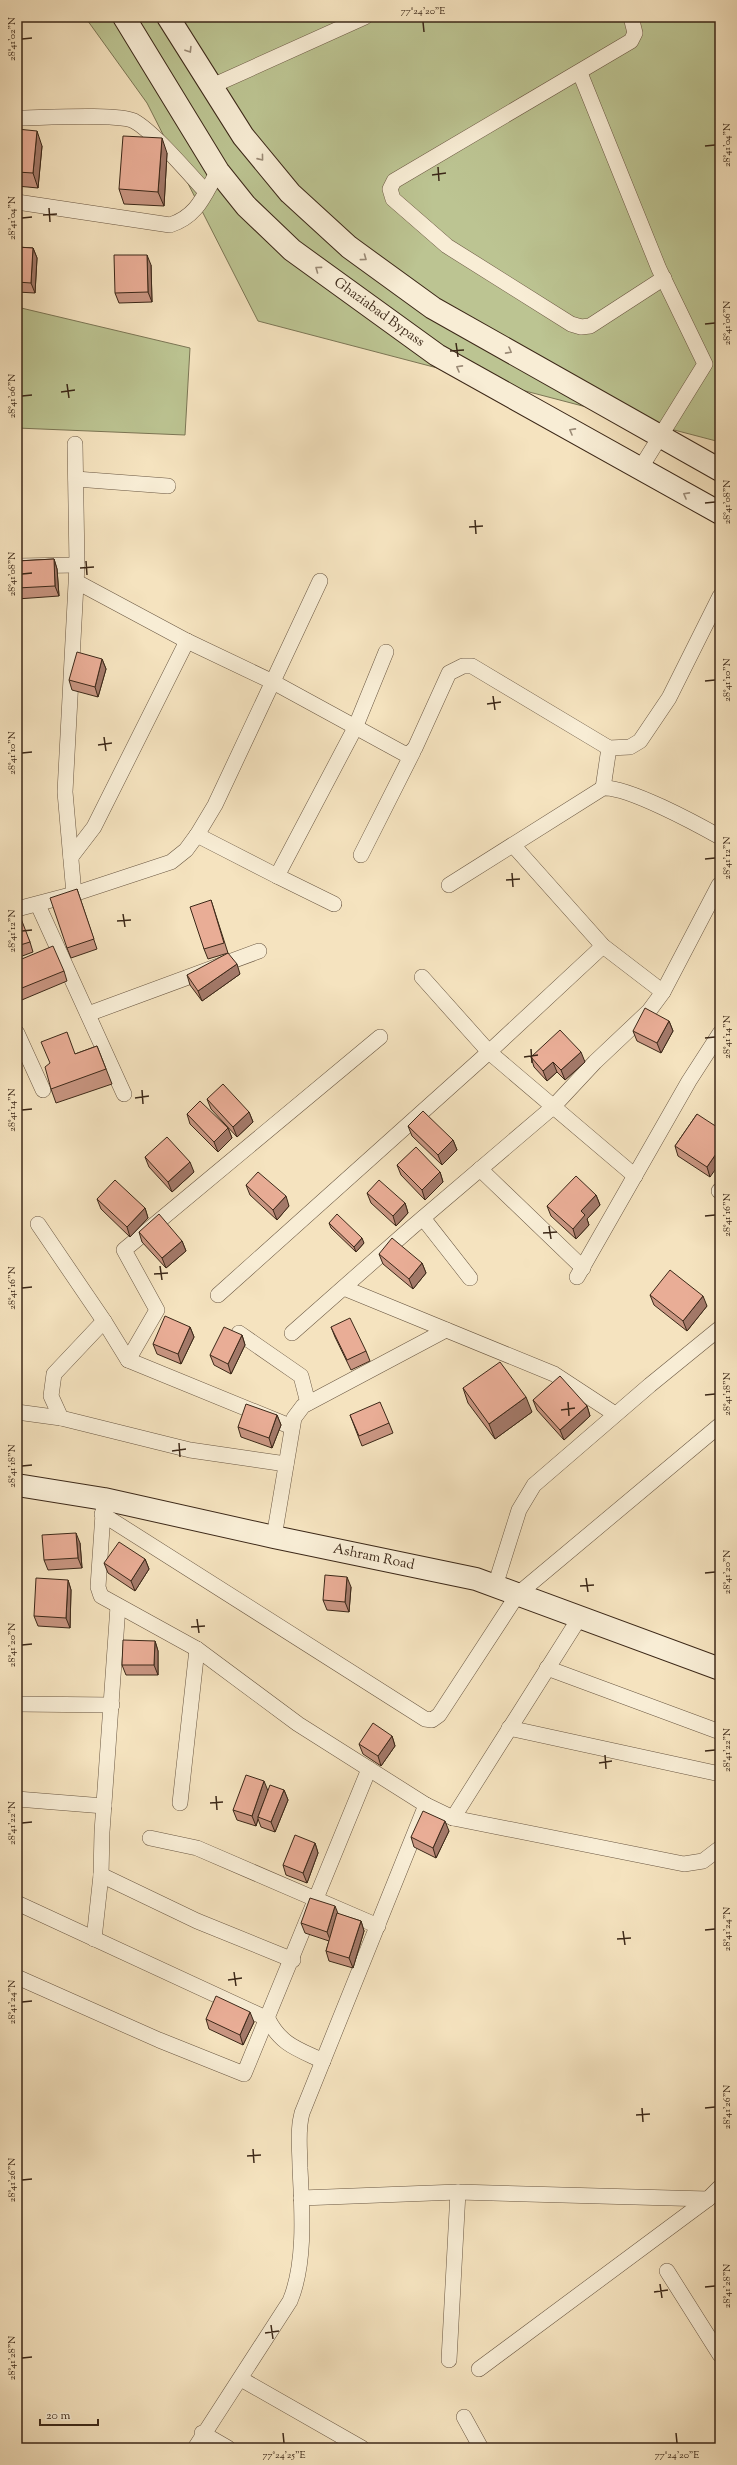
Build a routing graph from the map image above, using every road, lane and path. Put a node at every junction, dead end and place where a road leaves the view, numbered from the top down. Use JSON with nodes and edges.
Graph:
{"nodes":[{"id":1,"x":124,"y":17,"type":"edge"},
{"id":2,"x":168,"y":17,"type":"edge"},
{"id":3,"x":365,"y":17,"type":"edge"},
{"id":4,"x":631,"y":17,"type":"edge"},
{"id":5,"x":580,"y":73,"type":"junction"},
{"id":6,"x":212,"y":86,"type":"junction"},
{"id":7,"x":17,"y":118,"type":"edge"},
{"id":8,"x":218,"y":171,"type":"junction"},
{"id":9,"x":206,"y":192,"type":"junction"},
{"id":10,"x":17,"y":202,"type":"edge"},
{"id":11,"x":664,"y":278,"type":"junction"},
{"id":12,"x":660,"y":436,"type":"junction"},
{"id":13,"x":75,"y":444,"type":"dead end"},
{"id":14,"x":640,"y":469,"type":"junction"},
{"id":15,"x":720,"y":470,"type":"edge"},
{"id":16,"x":76,"y":479,"type":"junction"},
{"id":17,"x":168,"y":486,"type":"dead end"},
{"id":18,"x":720,"y":513,"type":"edge"},
{"id":19,"x":78,"y":565,"type":"junction"},
{"id":20,"x":17,"y":566,"type":"edge"},
{"id":21,"x":320,"y":581,"type":"dead end"},
{"id":22,"x":77,"y":582,"type":"junction"},
{"id":23,"x":720,"y":596,"type":"edge"},
{"id":24,"x":187,"y":641,"type":"junction"},
{"id":25,"x":386,"y":652,"type":"dead end"},
{"id":26,"x":273,"y":682,"type":"junction"},
{"id":27,"x":355,"y":728,"type":"junction"},
{"id":28,"x":609,"y":748,"type":"junction"},
{"id":29,"x":412,"y":752,"type":"junction"},
{"id":30,"x":603,"y":788,"type":"junction"},
{"id":31,"x":197,"y":836,"type":"junction"},
{"id":32,"x":720,"y":837,"type":"edge"},
{"id":33,"x":513,"y":845,"type":"junction"},
{"id":34,"x":361,"y":856,"type":"dead end"},
{"id":35,"x":71,"y":857,"type":"junction"},
{"id":36,"x":277,"y":876,"type":"junction"},
{"id":37,"x":450,"y":885,"type":"dead end"},
{"id":38,"x":719,"y":885,"type":"dead end"},
{"id":39,"x":74,"y":894,"type":"junction"},
{"id":40,"x":38,"y":904,"type":"junction"},
{"id":41,"x":334,"y":904,"type":"dead end"},
{"id":42,"x":17,"y":909,"type":"edge"},
{"id":43,"x":603,"y":946,"type":"junction"},
{"id":44,"x":259,"y":951,"type":"dead end"},
{"id":45,"x":422,"y":977,"type":"dead end"},
{"id":46,"x":663,"y":992,"type":"junction"},
{"id":47,"x":88,"y":1014,"type":"junction"},
{"id":48,"x":17,"y":1033,"type":"edge"},
{"id":49,"x":720,"y":1033,"type":"edge"},
{"id":50,"x":380,"y":1038,"type":"dead end"},
{"id":51,"x":489,"y":1052,"type":"junction"},
{"id":52,"x":44,"y":1090,"type":"dead end"},
{"id":53,"x":124,"y":1094,"type":"dead end"},
{"id":54,"x":553,"y":1107,"type":"junction"},
{"id":55,"x":480,"y":1169,"type":"junction"},
{"id":56,"x":635,"y":1176,"type":"junction"},
{"id":57,"x":423,"y":1218,"type":"junction"},
{"id":58,"x":38,"y":1224,"type":"dead end"},
{"id":59,"x":470,"y":1278,"type":"dead end"},
{"id":60,"x":344,"y":1288,"type":"junction"},
{"id":61,"x":218,"y":1295,"type":"dead end"},
{"id":62,"x":104,"y":1321,"type":"junction"},
{"id":63,"x":720,"y":1328,"type":"edge"},
{"id":64,"x":446,"y":1330,"type":"junction"},
{"id":65,"x":239,"y":1333,"type":"edge"},
{"id":66,"x":292,"y":1333,"type":"dead end"},
{"id":67,"x":128,"y":1360,"type":"junction"},
{"id":68,"x":308,"y":1403,"type":"junction"},
{"id":69,"x":17,"y":1412,"type":"edge"},
{"id":70,"x":615,"y":1414,"type":"junction"},
{"id":71,"x":61,"y":1418,"type":"junction"},
{"id":72,"x":720,"y":1425,"type":"edge"},
{"id":73,"x":292,"y":1427,"type":"junction"},
{"id":74,"x":286,"y":1464,"type":"junction"},
{"id":75,"x":17,"y":1485,"type":"edge"},
{"id":76,"x":103,"y":1507,"type":"junction"},
{"id":77,"x":274,"y":1537,"type":"junction"},
{"id":78,"x":495,"y":1586,"type":"junction"},
{"id":79,"x":518,"y":1594,"type":"junction"},
{"id":80,"x":118,"y":1606,"type":"junction"},
{"id":81,"x":580,"y":1617,"type":"junction"},
{"id":82,"x":197,"y":1649,"type":"junction"},
{"id":83,"x":547,"y":1668,"type":"junction"},
{"id":84,"x":720,"y":1669,"type":"edge"},
{"id":85,"x":17,"y":1704,"type":"edge"},
{"id":86,"x":112,"y":1705,"type":"junction"},
{"id":87,"x":509,"y":1728,"type":"junction"},
{"id":88,"x":720,"y":1732,"type":"edge"},
{"id":89,"x":369,"y":1769,"type":"junction"},
{"id":90,"x":720,"y":1774,"type":"edge"},
{"id":91,"x":17,"y":1799,"type":"edge"},
{"id":92,"x":180,"y":1802,"type":"dead end"},
{"id":93,"x":426,"y":1805,"type":"junction"},
{"id":94,"x":104,"y":1806,"type":"junction"},
{"id":95,"x":453,"y":1818,"type":"junction"},
{"id":96,"x":150,"y":1838,"type":"dead end"},
{"id":97,"x":716,"y":1855,"type":"edge"},
{"id":98,"x":101,"y":1875,"type":"junction"},
{"id":99,"x":314,"y":1899,"type":"junction"},
{"id":100,"x":18,"y":1906,"type":"edge"},
{"id":101,"x":378,"y":1926,"type":"junction"},
{"id":102,"x":94,"y":1939,"type":"junction"},
{"id":103,"x":293,"y":1960,"type":"junction"},
{"id":104,"x":17,"y":1977,"type":"edge"},
{"id":105,"x":268,"y":2019,"type":"junction"},
{"id":106,"x":323,"y":2061,"type":"junction"},
{"id":107,"x":720,"y":2186,"type":"edge"},
{"id":108,"x":458,"y":2192,"type":"junction"},
{"id":109,"x":302,"y":2198,"type":"junction"},
{"id":110,"x":708,"y":2199,"type":"junction"},
{"id":111,"x":666,"y":2271,"type":"dead end"},
{"id":112,"x":720,"y":2355,"type":"edge"},
{"id":113,"x":449,"y":2360,"type":"dead end"},
{"id":114,"x":479,"y":2369,"type":"dead end"},
{"id":115,"x":241,"y":2379,"type":"junction"},
{"id":116,"x":464,"y":2416,"type":"dead end"},
{"id":117,"x":202,"y":2433,"type":"junction"},
{"id":118,"x":195,"y":2448,"type":"edge"},
{"id":119,"x":228,"y":2448,"type":"edge"},
{"id":120,"x":362,"y":2448,"type":"edge"},
{"id":121,"x":481,"y":2448,"type":"edge"}],
"edges":[{"from":1,"to":8,"type":"main road","name":"Ghaziabad Bypass"},
{"from":2,"to":6,"type":"main road","one_way":true},
{"from":3,"to":6,"type":"street"},
{"from":4,"to":5,"type":"street"},
{"from":5,"to":11,"type":"street"},
{"from":5,"to":11,"type":"street"},
{"from":6,"to":12,"type":"main road","one_way":true},
{"from":7,"to":9,"type":"street"},
{"from":8,"to":9,"type":"street"},
{"from":14,"to":8,"type":"main road","name":"Ghaziabad Bypass","one_way":true},
{"from":9,"to":10,"type":"street"},
{"from":11,"to":12,"type":"street"},
{"from":12,"to":14,"type":"street"},
{"from":12,"to":15,"type":"main road"},
{"from":13,"to":16,"type":"street"},
{"from":18,"to":14,"type":"main road","name":"Ghaziabad Bypass","one_way":true},
{"from":16,"to":17,"type":"street"},
{"from":16,"to":19,"type":"street"},
{"from":19,"to":20,"type":"street"},
{"from":19,"to":22,"type":"street"},
{"from":21,"to":26,"type":"street"},
{"from":22,"to":24,"type":"street"},
{"from":22,"to":35,"type":"street"},
{"from":23,"to":28,"type":"street"},
{"from":24,"to":26,"type":"street"},
{"from":24,"to":35,"type":"street"},
{"from":25,"to":27,"type":"street"},
{"from":26,"to":27,"type":"street"},
{"from":26,"to":31,"type":"street"},
{"from":27,"to":29,"type":"street"},
{"from":27,"to":36,"type":"street"},
{"from":28,"to":29,"type":"street"},
{"from":28,"to":30,"type":"street"},
{"from":29,"to":34,"type":"street"},
{"from":30,"to":32,"type":"street"},
{"from":30,"to":33,"type":"street"},
{"from":31,"to":36,"type":"street"},
{"from":31,"to":39,"type":"street"},
{"from":33,"to":37,"type":"street"},
{"from":33,"to":43,"type":"street"},
{"from":35,"to":39,"type":"street"},
{"from":36,"to":41,"type":"street"},
{"from":38,"to":46,"type":"street"},
{"from":39,"to":40,"type":"street"},
{"from":40,"to":42,"type":"street"},
{"from":40,"to":47,"type":"street"},
{"from":43,"to":46,"type":"street"},
{"from":43,"to":51,"type":"street"},
{"from":44,"to":47,"type":"street"},
{"from":45,"to":51,"type":"street"},
{"from":46,"to":54,"type":"street"},
{"from":47,"to":53,"type":"street"},
{"from":48,"to":52,"type":"street"},
{"from":49,"to":56,"type":"street"},
{"from":50,"to":67,"type":"street"},
{"from":51,"to":54,"type":"street"},
{"from":51,"to":61,"type":"street"},
{"from":54,"to":55,"type":"street"},
{"from":54,"to":56,"type":"street"},
{"from":55,"to":56,"type":"street"},
{"from":55,"to":57,"type":"street"},
{"from":57,"to":59,"type":"street"},
{"from":57,"to":60,"type":"street"},
{"from":58,"to":62,"type":"street"},
{"from":60,"to":64,"type":"street"},
{"from":60,"to":66,"type":"street"},
{"from":62,"to":67,"type":"street"},
{"from":62,"to":71,"type":"street"},
{"from":63,"to":70,"type":"street"},
{"from":64,"to":68,"type":"street"},
{"from":64,"to":70,"type":"street"},
{"from":65,"to":68,"type":"street"},
{"from":67,"to":73,"type":"street"},
{"from":68,"to":73,"type":"street"},
{"from":69,"to":71,"type":"street"},
{"from":70,"to":78,"type":"street"},
{"from":71,"to":74,"type":"street"},
{"from":72,"to":79,"type":"street"},
{"from":73,"to":74,"type":"street"},
{"from":74,"to":77,"type":"street"},
{"from":75,"to":76,"type":"main road","name":"Ashram Road"},
{"from":76,"to":77,"type":"main road","name":"Ashram Road"},
{"from":76,"to":79,"type":"street"},
{"from":76,"to":80,"type":"street"},
{"from":77,"to":78,"type":"main road","name":"Ashram Road"},
{"from":78,"to":79,"type":"main road","name":"Ashram Road"},
{"from":79,"to":81,"type":"main road","name":"Ashram Road"},
{"from":80,"to":82,"type":"street"},
{"from":80,"to":86,"type":"street"},
{"from":81,"to":83,"type":"street"},
{"from":81,"to":84,"type":"main road","name":"Ashram Road"},
{"from":82,"to":89,"type":"street"},
{"from":82,"to":92,"type":"street"},
{"from":83,"to":87,"type":"street"},
{"from":83,"to":88,"type":"street"},
{"from":85,"to":86,"type":"street"},
{"from":86,"to":94,"type":"street"},
{"from":87,"to":90,"type":"street"},
{"from":87,"to":95,"type":"street"},
{"from":89,"to":93,"type":"street"},
{"from":89,"to":99,"type":"street"},
{"from":91,"to":94,"type":"street"},
{"from":93,"to":95,"type":"street"},
{"from":93,"to":101,"type":"street"},
{"from":94,"to":98,"type":"street"},
{"from":95,"to":97,"type":"street"},
{"from":96,"to":99,"type":"street"},
{"from":98,"to":102,"type":"street"},
{"from":98,"to":103,"type":"street"},
{"from":99,"to":101,"type":"street"},
{"from":99,"to":103,"type":"street"},
{"from":100,"to":102,"type":"street"},
{"from":101,"to":106,"type":"street"},
{"from":102,"to":105,"type":"street"},
{"from":103,"to":105,"type":"street"},
{"from":104,"to":105,"type":"street"},
{"from":105,"to":106,"type":"street"},
{"from":106,"to":109,"type":"street"},
{"from":107,"to":110,"type":"street"},
{"from":108,"to":109,"type":"street"},
{"from":108,"to":110,"type":"street"},
{"from":108,"to":113,"type":"street"},
{"from":109,"to":115,"type":"street"},
{"from":110,"to":114,"type":"street"},
{"from":111,"to":112,"type":"street"},
{"from":115,"to":117,"type":"street"},
{"from":115,"to":120,"type":"street"},
{"from":116,"to":121,"type":"street"},
{"from":117,"to":118,"type":"street"},
{"from":117,"to":119,"type":"street"}]}
